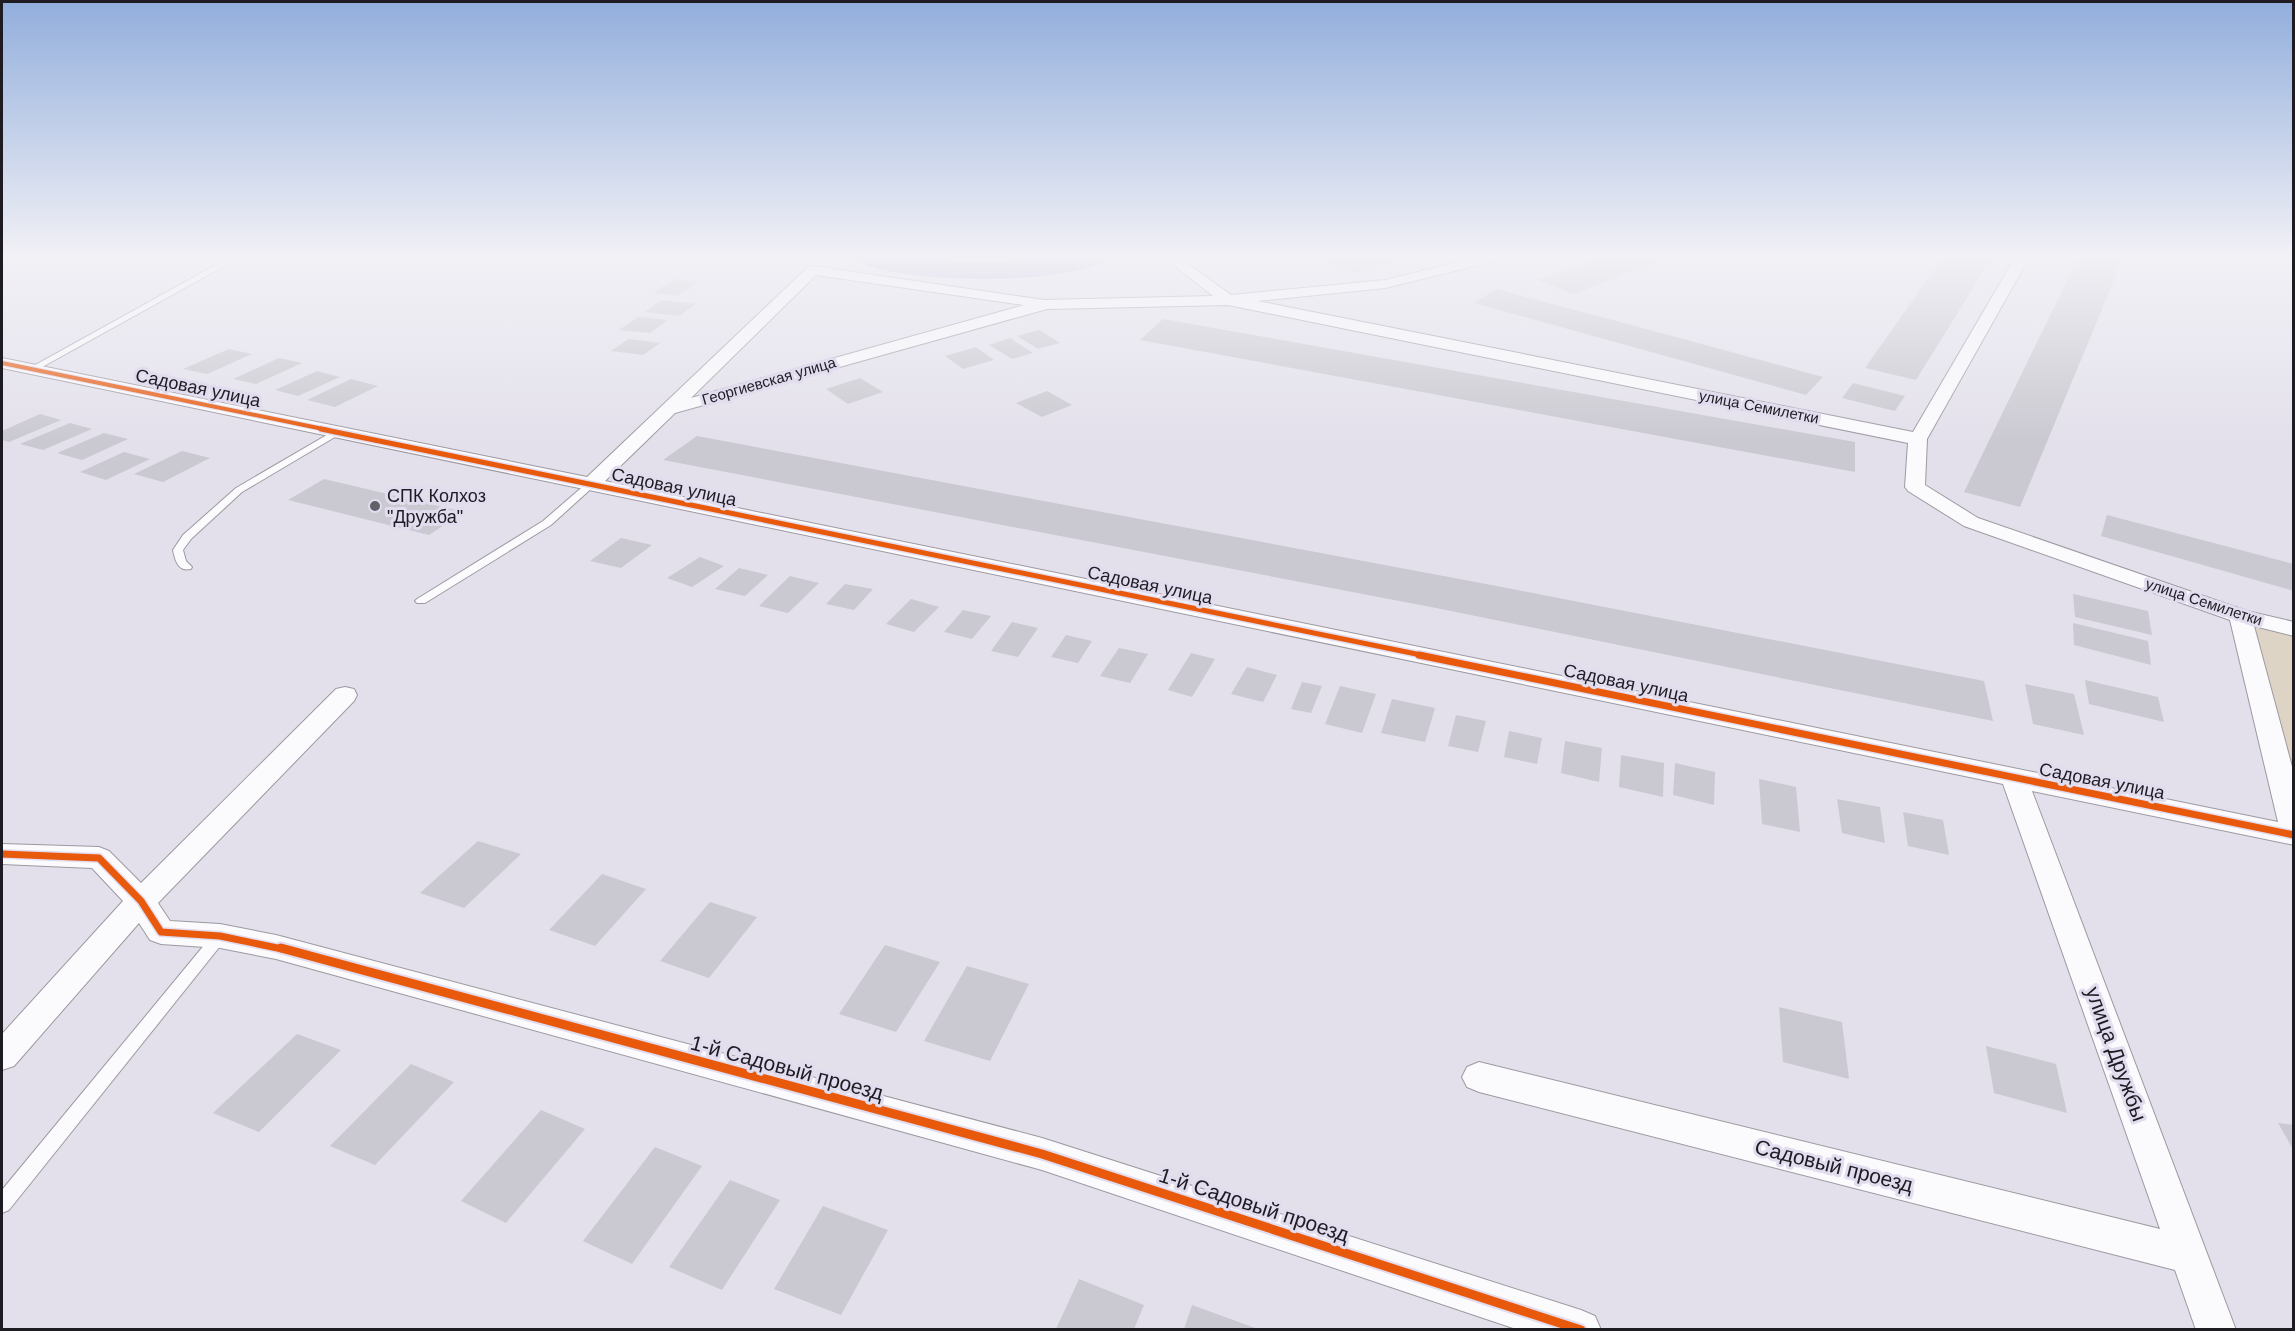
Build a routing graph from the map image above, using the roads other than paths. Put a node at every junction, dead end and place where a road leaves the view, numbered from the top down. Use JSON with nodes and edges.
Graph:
{"nodes":[{"id":1,"x":125,"y":318,"type":"edge"},
{"id":2,"x":762,"y":318,"type":"edge"},
{"id":3,"x":995,"y":318,"type":"edge"},
{"id":4,"x":1318,"y":318,"type":"edge"},
{"id":5,"x":1987,"y":318,"type":"edge"},
{"id":6,"x":2,"y":363,"type":"edge"},
{"id":7,"x":32,"y":369,"type":"junction"},
{"id":8,"x":666,"y":410,"type":"junction"},
{"id":9,"x":338,"y":432,"type":"junction"},
{"id":10,"x":1918,"y":439,"type":"junction"},
{"id":11,"x":590,"y":484,"type":"junction"},
{"id":12,"x":188,"y":567,"type":"dead end"},
{"id":13,"x":421,"y":601,"type":"dead end"},
{"id":14,"x":2240,"y":616,"type":"junction"},
{"id":15,"x":2294,"y":629,"type":"edge"},
{"id":16,"x":345,"y":695,"type":"dead end"},
{"id":17,"x":2014,"y":779,"type":"junction"},
{"id":18,"x":2294,"y":829,"type":"edge"},
{"id":19,"x":2294,"y":835,"type":"edge"},
{"id":20,"x":2,"y":854,"type":"edge"},
{"id":21,"x":141,"y":901,"type":"junction"},
{"id":22,"x":219,"y":936,"type":"junction"},
{"id":23,"x":2,"y":1056,"type":"edge"},
{"id":24,"x":1479,"y":1077,"type":"dead end"},
{"id":25,"x":2,"y":1204,"type":"edge"},
{"id":26,"x":2190,"y":1255,"type":"junction"},
{"id":27,"x":1581,"y":1329,"type":"edge"},
{"id":28,"x":2216,"y":1329,"type":"edge"}],
"edges":[{"from":1,"to":7,"type":"lane"},
{"from":2,"to":8,"type":"street","name":"Георгиевская улица"},
{"from":3,"to":8,"type":"street","name":"Георгиевская улица"},
{"from":4,"to":10,"type":"street","name":"улица Семилетки"},
{"from":5,"to":10,"type":"street"},
{"from":6,"to":7,"type":"street","name":"Садовая улица"},
{"from":7,"to":9,"type":"street","name":"Садовая улица"},
{"from":8,"to":11,"type":"street","name":"Георгиевская улица"},
{"from":9,"to":11,"type":"street","name":"Садовая улица"},
{"from":9,"to":12,"type":"lane"},
{"from":10,"to":14,"type":"street","name":"улица Семилетки"},
{"from":11,"to":13,"type":"lane"},
{"from":11,"to":17,"type":"street","name":"Садовая улица"},
{"from":14,"to":15,"type":"street","name":"улица Семилетки"},
{"from":14,"to":18,"type":"street"},
{"from":16,"to":21,"type":"street"},
{"from":17,"to":19,"type":"street","name":"Садовая улица"},
{"from":17,"to":26,"type":"street","name":"улица Дружбы"},
{"from":20,"to":21,"type":"street","name":"1-й Садовый проезд"},
{"from":21,"to":22,"type":"street","name":"1-й Садовый проезд"},
{"from":21,"to":23,"type":"street"},
{"from":22,"to":25,"type":"lane"},
{"from":22,"to":27,"type":"street","name":"1-й Садовый проезд"},
{"from":24,"to":26,"type":"street","name":"Садовый проезд"},
{"from":26,"to":28,"type":"street","name":"улица Дружбы"}]}
